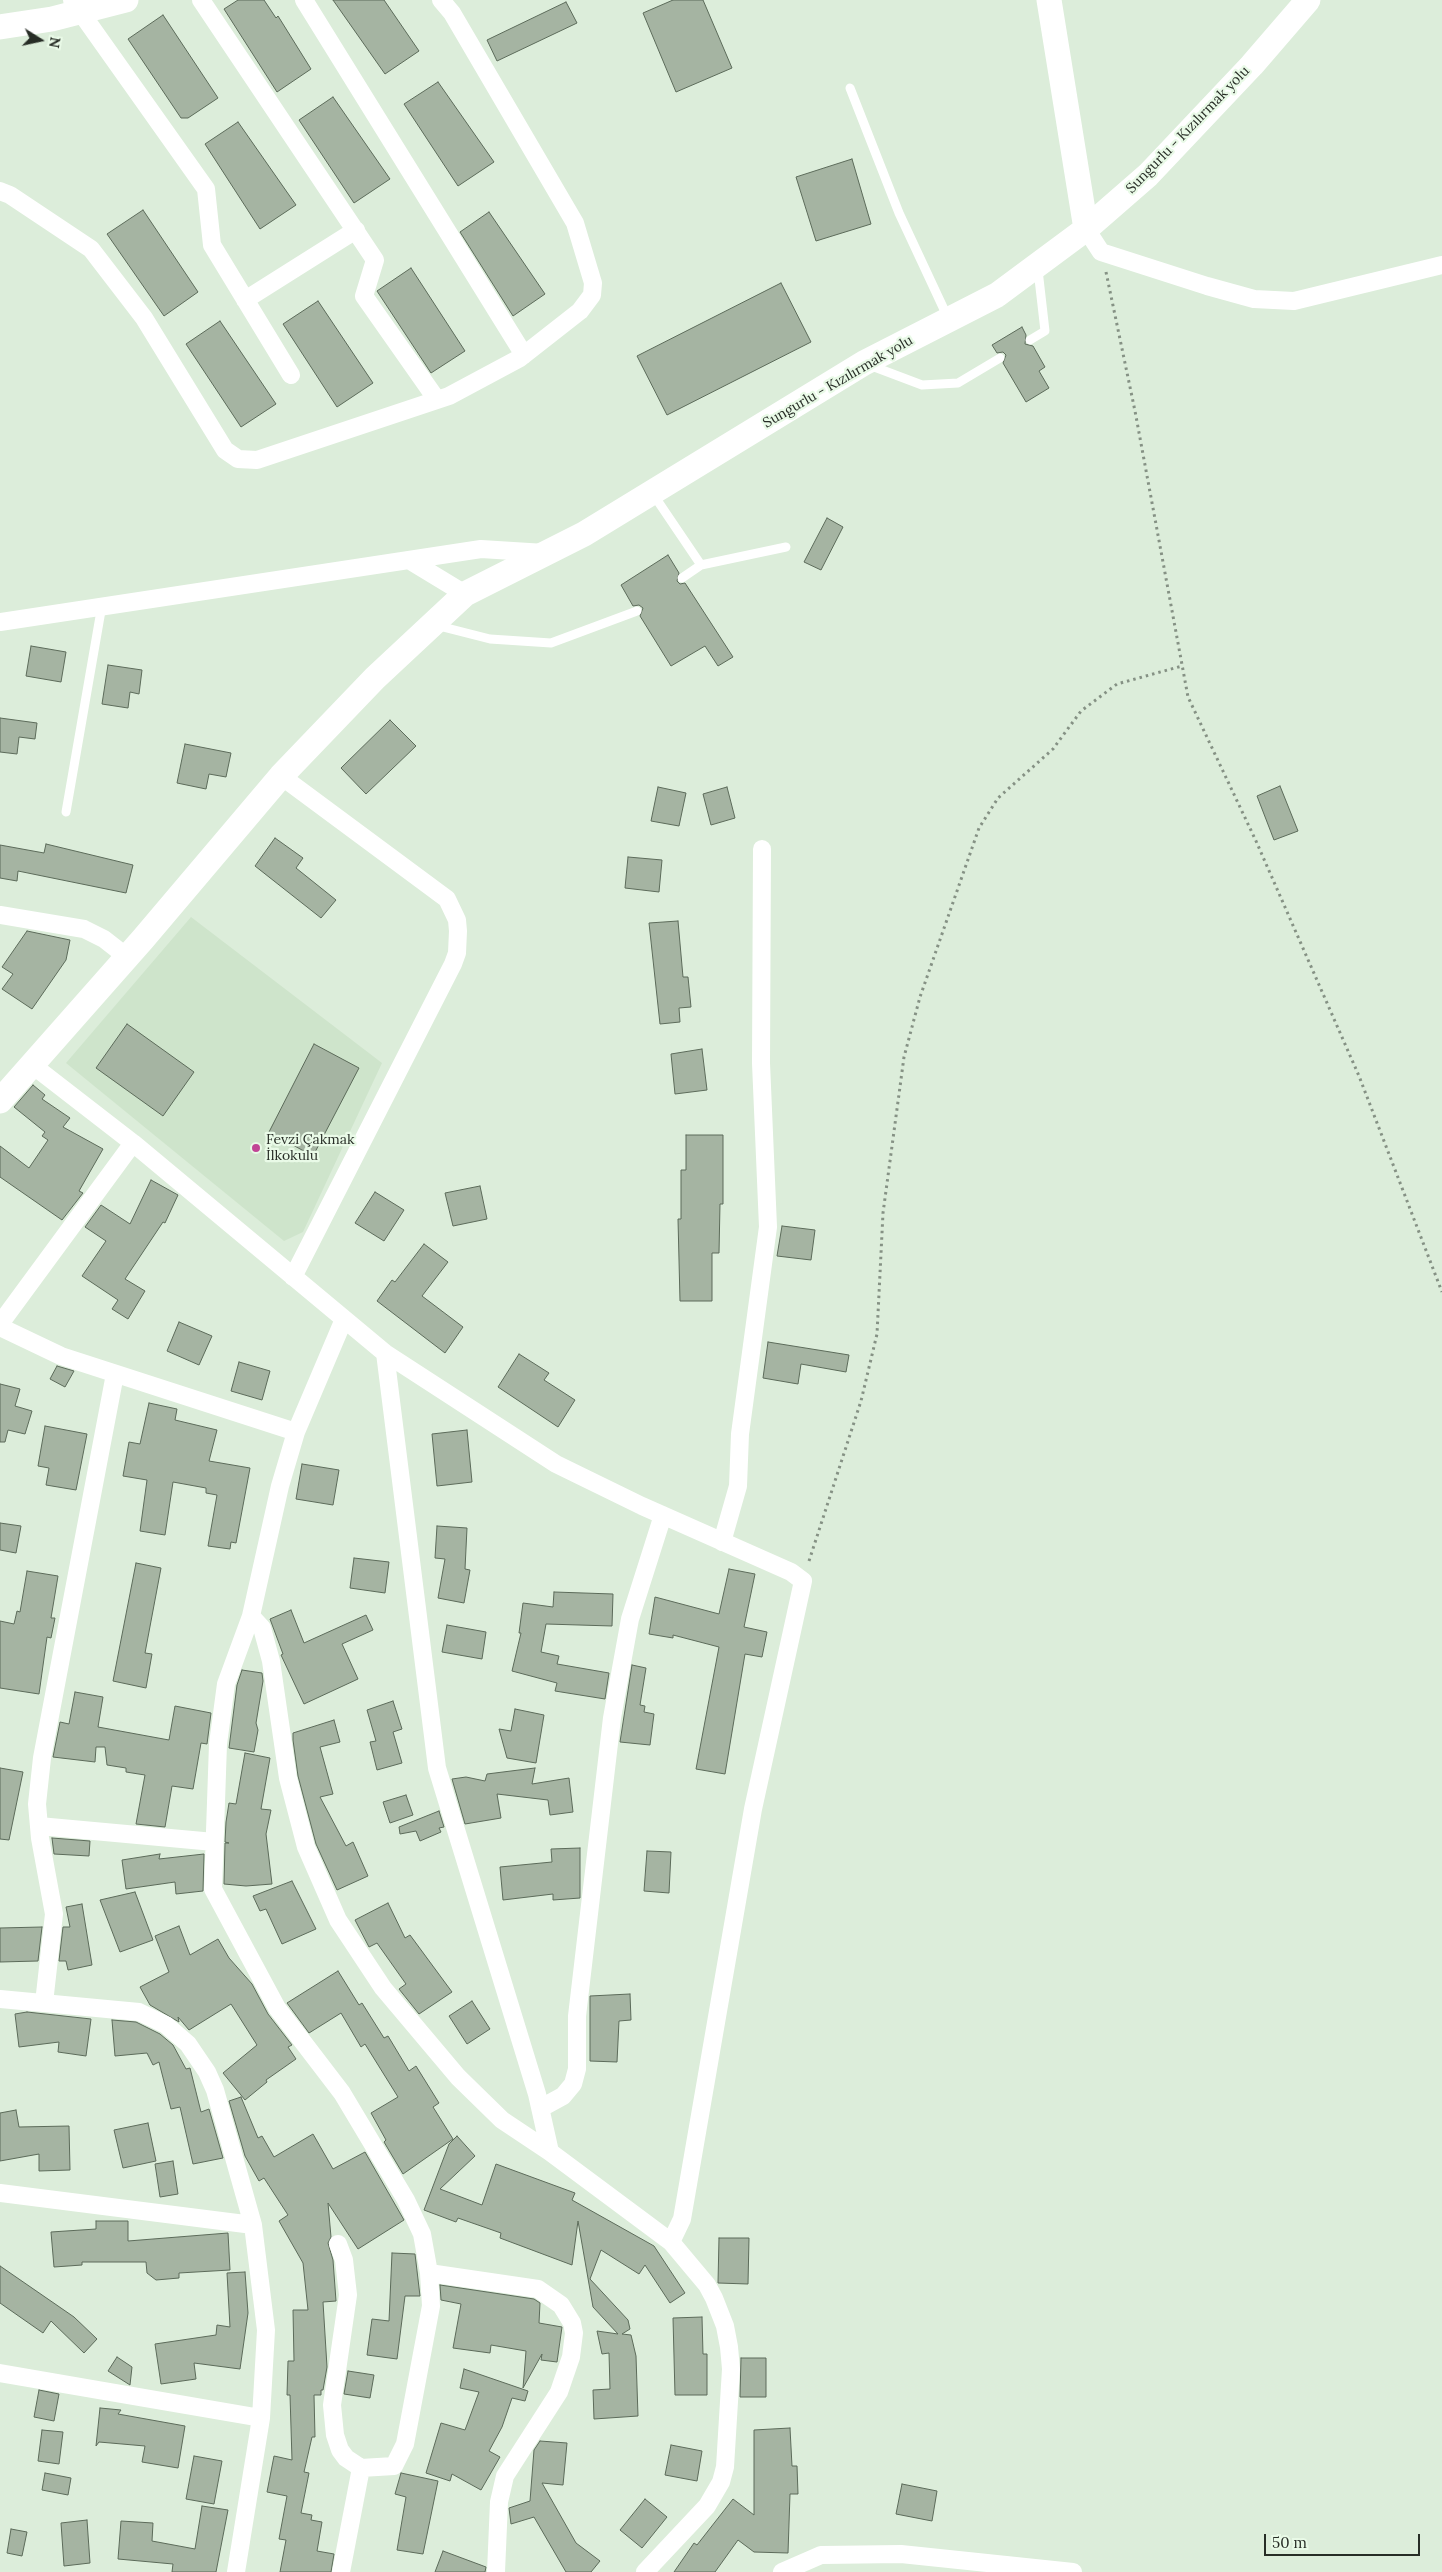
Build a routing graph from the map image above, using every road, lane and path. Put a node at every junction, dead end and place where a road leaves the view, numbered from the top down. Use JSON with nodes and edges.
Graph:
{"nodes":[{"id":1,"x":126,"y":0,"type":"edge"},
{"id":2,"x":201,"y":0,"type":"edge"},
{"id":3,"x":304,"y":0,"type":"edge"},
{"id":4,"x":441,"y":0,"type":"edge"},
{"id":5,"x":1049,"y":0,"type":"edge"},
{"id":6,"x":1308,"y":0,"type":"edge"},
{"id":7,"x":76,"y":6,"type":"edge"},
{"id":8,"x":0,"y":27,"type":"edge"},
{"id":9,"x":850,"y":88,"type":"dead end"},
{"id":10,"x":0,"y":191,"type":"edge"},
{"id":11,"x":1086,"y":229,"type":"junction"},
{"id":12,"x":356,"y":230,"type":"junction"},
{"id":13,"x":1101,"y":252,"type":"junction"},
{"id":14,"x":1037,"y":265,"type":"junction"},
{"id":15,"x":1442,"y":265,"type":"edge"},
{"id":16,"x":245,"y":300,"type":"junction"},
{"id":17,"x":949,"y":320,"type":"junction"},
{"id":18,"x":1030,"y":340,"type":"dead end"},
{"id":19,"x":524,"y":355,"type":"junction"},
{"id":20,"x":1000,"y":358,"type":"dead end"},
{"id":21,"x":864,"y":363,"type":"junction"},
{"id":22,"x":291,"y":375,"type":"dead end"},
{"id":23,"x":438,"y":400,"type":"junction"},
{"id":24,"x":652,"y":492,"type":"junction"},
{"id":25,"x":786,"y":547,"type":"dead end"},
{"id":26,"x":546,"y":553,"type":"junction"},
{"id":27,"x":409,"y":560,"type":"junction"},
{"id":28,"x":701,"y":566,"type":"junction"},
{"id":29,"x":682,"y":578,"type":"dead end"},
{"id":30,"x":465,"y":594,"type":"junction"},
{"id":31,"x":102,"y":605,"type":"junction"},
{"id":32,"x":636,"y":611,"type":"dead end"},
{"id":33,"x":0,"y":622,"type":"edge"},
{"id":34,"x":432,"y":624,"type":"junction"},
{"id":35,"x":1182,"y":666,"type":"junction"},
{"id":36,"x":281,"y":776,"type":"junction"},
{"id":37,"x":66,"y":812,"type":"dead end"},
{"id":38,"x":762,"y":849,"type":"dead end"},
{"id":39,"x":0,"y":915,"type":"edge"},
{"id":40,"x":127,"y":957,"type":"junction"},
{"id":41,"x":31,"y":1064,"type":"junction"},
{"id":42,"x":0,"y":1101,"type":"edge"},
{"id":43,"x":133,"y":1143,"type":"junction"},
{"id":44,"x":293,"y":1277,"type":"junction"},
{"id":45,"x":1442,"y":1292,"type":"edge"},
{"id":46,"x":344,"y":1319,"type":"junction"},
{"id":47,"x":0,"y":1326,"type":"edge"},
{"id":48,"x":385,"y":1353,"type":"junction"},
{"id":49,"x":115,"y":1374,"type":"junction"},
{"id":50,"x":296,"y":1432,"type":"junction"},
{"id":51,"x":663,"y":1515,"type":"junction"},
{"id":52,"x":722,"y":1542,"type":"junction"},
{"id":53,"x":803,"y":1581,"type":"junction"},
{"id":54,"x":250,"y":1616,"type":"junction"},
{"id":55,"x":39,"y":1826,"type":"junction"},
{"id":56,"x":214,"y":1842,"type":"junction"},
{"id":57,"x":0,"y":1999,"type":"edge"},
{"id":58,"x":44,"y":2003,"type":"junction"},
{"id":59,"x":541,"y":2108,"type":"junction"},
{"id":60,"x":550,"y":2152,"type":"junction"},
{"id":61,"x":0,"y":2193,"type":"edge"},
{"id":62,"x":252,"y":2225,"type":"junction"},
{"id":63,"x":671,"y":2242,"type":"junction"},
{"id":64,"x":338,"y":2244,"type":"dead end"},
{"id":65,"x":430,"y":2273,"type":"junction"},
{"id":66,"x":0,"y":2373,"type":"edge"},
{"id":67,"x":261,"y":2418,"type":"junction"},
{"id":68,"x":361,"y":2468,"type":"junction"},
{"id":69,"x":236,"y":2572,"type":"edge"},
{"id":70,"x":341,"y":2572,"type":"edge"},
{"id":71,"x":496,"y":2572,"type":"edge"},
{"id":72,"x":502,"y":2572,"type":"edge"},
{"id":73,"x":645,"y":2572,"type":"edge"},
{"id":74,"x":782,"y":2572,"type":"edge"},
{"id":75,"x":1073,"y":2572,"type":"edge"}],
"edges":[{"from":1,"to":7,"type":"main road"},
{"from":2,"to":12,"type":"street"},
{"from":3,"to":19,"type":"street"},
{"from":4,"to":19,"type":"street"},
{"from":5,"to":11,"type":"main road"},
{"from":6,"to":11,"type":"main road","name":"Sungurlu - Kızılırmak yolu"},
{"from":7,"to":8,"type":"main road"},
{"from":7,"to":16,"type":"street"},
{"from":9,"to":17,"type":"lane"},
{"from":10,"to":23,"type":"street"},
{"from":11,"to":13,"type":"street"},
{"from":11,"to":14,"type":"main road","name":"Sungurlu - Kızılırmak yolu"},
{"from":12,"to":16,"type":"street"},
{"from":12,"to":23,"type":"street"},
{"from":13,"to":15,"type":"street"},
{"from":13,"to":35,"type":"path"},
{"from":14,"to":17,"type":"main road","name":"Sungurlu - Kızılırmak yolu"},
{"from":14,"to":18,"type":"lane"},
{"from":16,"to":22,"type":"street"},
{"from":17,"to":21,"type":"main road","name":"Sungurlu - Kızılırmak yolu"},
{"from":19,"to":23,"type":"street"},
{"from":20,"to":21,"type":"lane"},
{"from":21,"to":24,"type":"main road","name":"Sungurlu - Kızılırmak yolu"},
{"from":24,"to":26,"type":"main road","name":"Sungurlu - Kızılırmak yolu"},
{"from":24,"to":28,"type":"lane"},
{"from":25,"to":28,"type":"lane"},
{"from":26,"to":27,"type":"street"},
{"from":26,"to":30,"type":"main road","name":"Sungurlu - Kızılırmak yolu"},
{"from":27,"to":30,"type":"street"},
{"from":27,"to":31,"type":"street"},
{"from":28,"to":29,"type":"lane"},
{"from":30,"to":34,"type":"main road","name":"Sungurlu - Kızılırmak yolu"},
{"from":31,"to":33,"type":"street"},
{"from":31,"to":37,"type":"lane"},
{"from":32,"to":34,"type":"lane"},
{"from":34,"to":36,"type":"main road","name":"Sungurlu - Kızılırmak yolu"},
{"from":35,"to":45,"type":"path"},
{"from":35,"to":53,"type":"path"},
{"from":36,"to":40,"type":"main road","name":"Sungurlu - Kızılırmak yolu"},
{"from":36,"to":44,"type":"street"},
{"from":38,"to":52,"type":"street"},
{"from":39,"to":40,"type":"street"},
{"from":40,"to":41,"type":"main road","name":"Sungurlu - Kızılırmak yolu"},
{"from":41,"to":42,"type":"main road","name":"Sungurlu - Kızılırmak yolu"},
{"from":41,"to":43,"type":"street"},
{"from":43,"to":44,"type":"street"},
{"from":43,"to":47,"type":"street"},
{"from":44,"to":46,"type":"street"},
{"from":46,"to":48,"type":"street"},
{"from":46,"to":50,"type":"street"},
{"from":47,"to":49,"type":"street"},
{"from":48,"to":51,"type":"street"},
{"from":48,"to":59,"type":"street"},
{"from":49,"to":50,"type":"street"},
{"from":49,"to":55,"type":"street"},
{"from":50,"to":54,"type":"street"},
{"from":51,"to":52,"type":"street"},
{"from":51,"to":59,"type":"street"},
{"from":52,"to":53,"type":"street"},
{"from":53,"to":63,"type":"street"},
{"from":54,"to":56,"type":"street"},
{"from":54,"to":60,"type":"street"},
{"from":55,"to":56,"type":"street"},
{"from":55,"to":58,"type":"street"},
{"from":56,"to":65,"type":"street"},
{"from":57,"to":58,"type":"street"},
{"from":58,"to":62,"type":"street"},
{"from":59,"to":60,"type":"street"},
{"from":60,"to":63,"type":"street"},
{"from":61,"to":62,"type":"street"},
{"from":62,"to":67,"type":"street"},
{"from":63,"to":73,"type":"street"},
{"from":64,"to":68,"type":"street"},
{"from":65,"to":68,"type":"street"},
{"from":65,"to":71,"type":"street"},
{"from":66,"to":67,"type":"street"},
{"from":67,"to":69,"type":"street"},
{"from":68,"to":70,"type":"street"},
{"from":71,"to":72,"type":"street"},
{"from":74,"to":75,"type":"street"}]}
